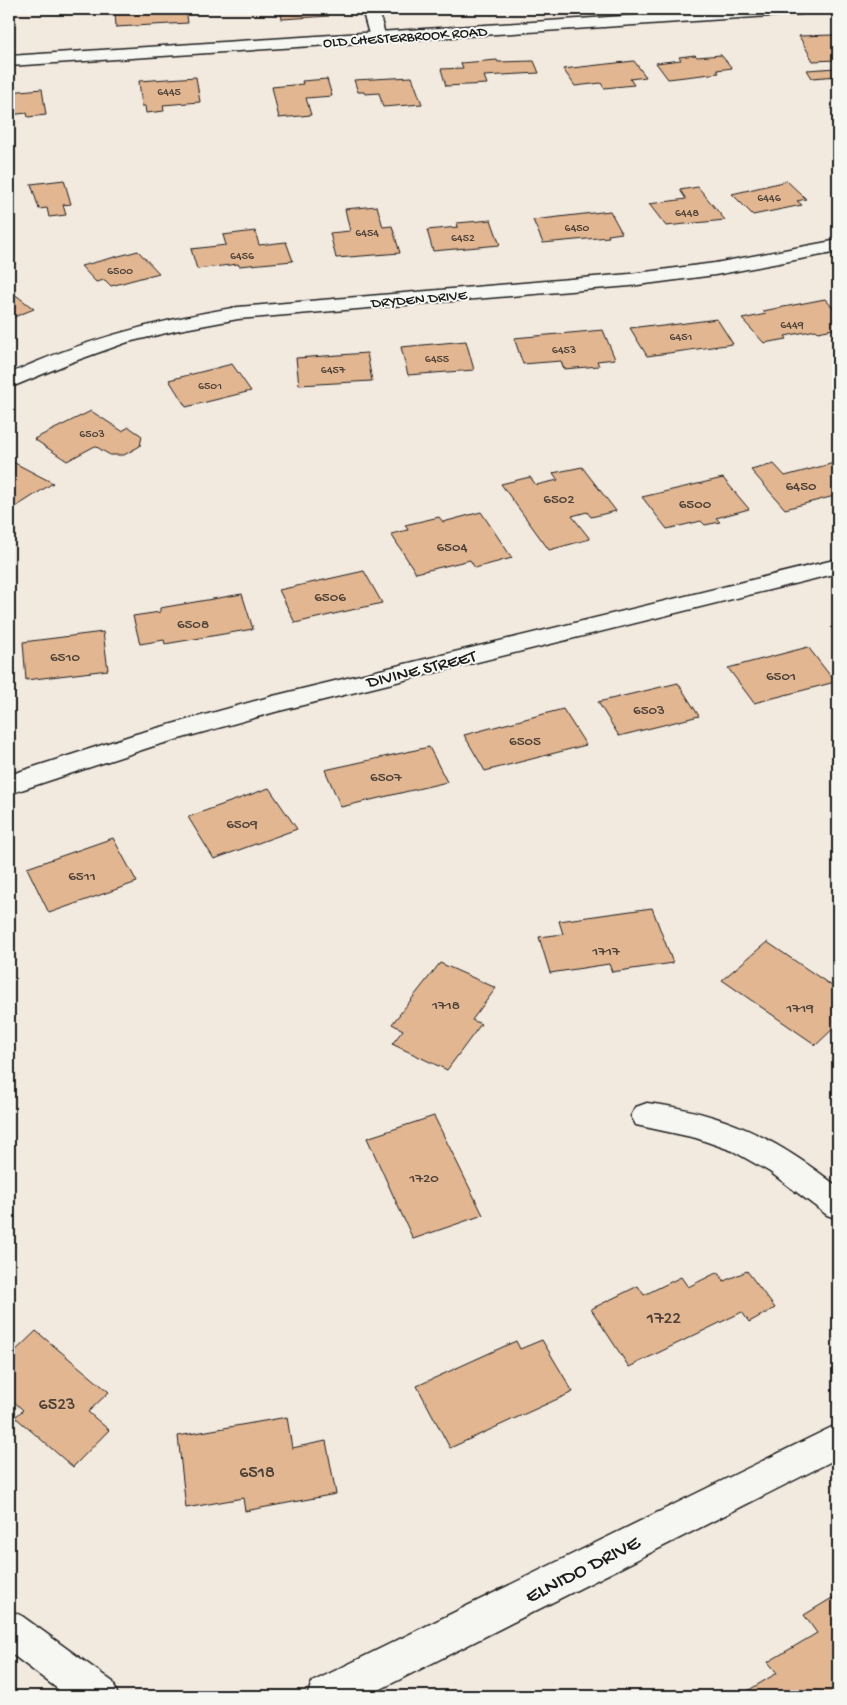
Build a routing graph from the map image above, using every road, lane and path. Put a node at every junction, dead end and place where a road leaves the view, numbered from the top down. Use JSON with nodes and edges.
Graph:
{"nodes":[{"id":1,"x":370,"y":9,"type":"edge"},
{"id":2,"x":802,"y":9,"type":"edge"},
{"id":3,"x":378,"y":38,"type":"junction"},
{"id":4,"x":9,"y":61,"type":"edge"},
{"id":5,"x":838,"y":246,"type":"edge"},
{"id":6,"x":9,"y":382,"type":"edge"},
{"id":7,"x":838,"y":566,"type":"edge"},
{"id":8,"x":9,"y":785,"type":"edge"},
{"id":9,"x":647,"y":1116,"type":"dead end"},
{"id":10,"x":838,"y":1205,"type":"edge"},
{"id":11,"x":838,"y":1440,"type":"edge"},
{"id":12,"x":9,"y":1629,"type":"edge"},
{"id":13,"x":99,"y":1696,"type":"edge"},
{"id":14,"x":326,"y":1696,"type":"edge"}],
"edges":[{"from":1,"to":3,"type":"street"},
{"from":2,"to":3,"type":"street","name":"OLD CHESTERBROOK ROAD"},
{"from":3,"to":4,"type":"street","name":"OLD CHESTERBROOK ROAD"},
{"from":5,"to":6,"type":"street","name":"DRYDEN DRIVE"},
{"from":7,"to":8,"type":"street","name":"DIVINE STREET"},
{"from":9,"to":10,"type":"street"},
{"from":11,"to":14,"type":"street","name":"ELNIDO DRIVE"},
{"from":12,"to":13,"type":"street"}]}
